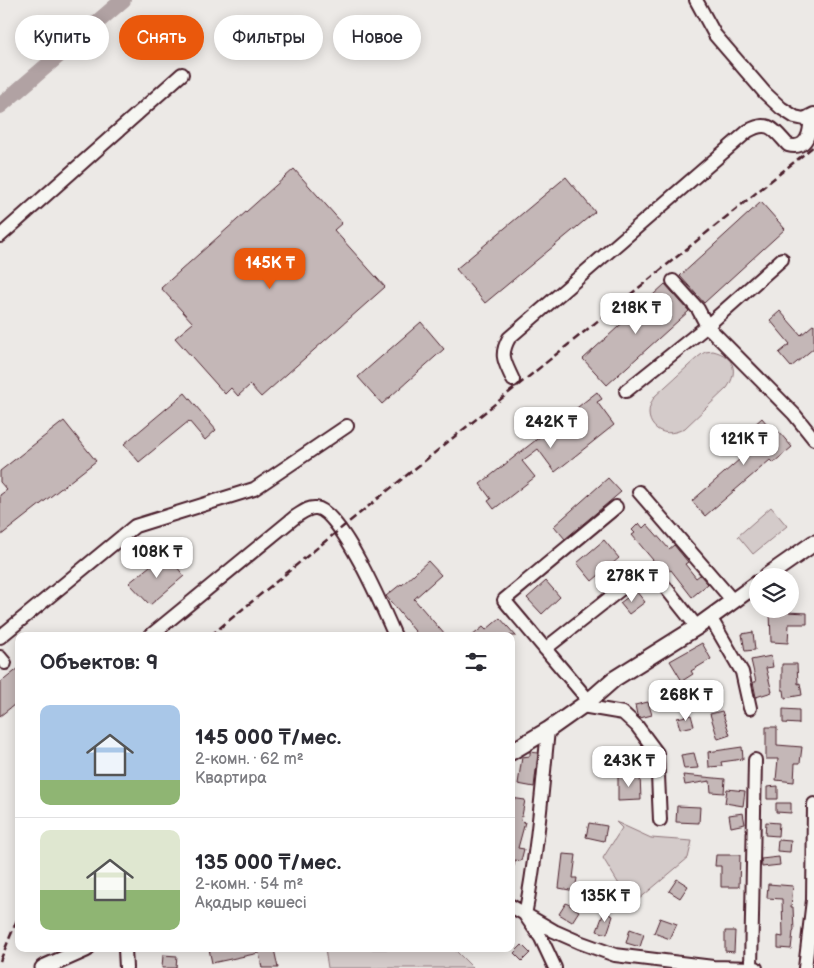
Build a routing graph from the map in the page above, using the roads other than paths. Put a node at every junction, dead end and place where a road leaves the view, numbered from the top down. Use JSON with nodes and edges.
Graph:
{"nodes":[{"id":1,"x":696,"y":0,"type":"edge"},
{"id":2,"x":182,"y":74,"type":"dead end"},
{"id":3,"x":812,"y":115,"type":"edge"},
{"id":4,"x":0,"y":236,"type":"edge"},
{"id":5,"x":782,"y":259,"type":"dead end"},
{"id":6,"x":673,"y":281,"type":"dead end"},
{"id":7,"x":707,"y":326,"type":"junction"},
{"id":8,"x":513,"y":380,"type":"dead end"},
{"id":9,"x":626,"y":391,"type":"dead end"},
{"id":10,"x":347,"y":426,"type":"dead end"},
{"id":11,"x":814,"y":439,"type":"edge"},
{"id":12,"x":639,"y":492,"type":"dead end"},
{"id":13,"x":616,"y":507,"type":"dead end"},
{"id":14,"x":814,"y":543,"type":"edge"},
{"id":15,"x":778,"y":568,"type":"edge"},
{"id":16,"x":749,"y":589,"type":"edge"},
{"id":17,"x":734,"y":600,"type":"junction"},
{"id":18,"x":710,"y":617,"type":"junction"},
{"id":19,"x":697,"y":627,"type":"junction"},
{"id":20,"x":155,"y":632,"type":"edge"},
{"id":21,"x":393,"y":632,"type":"edge"},
{"id":22,"x":0,"y":637,"type":"edge"},
{"id":23,"x":545,"y":648,"type":"junction"},
{"id":24,"x":585,"y":703,"type":"junction"},
{"id":25,"x":750,"y":708,"type":"dead end"},
{"id":26,"x":548,"y":730,"type":"junction"},
{"id":27,"x":515,"y":750,"type":"edge"},
{"id":28,"x":755,"y":760,"type":"dead end"},
{"id":29,"x":814,"y":804,"type":"edge"},
{"id":30,"x":660,"y":820,"type":"dead end"},
{"id":31,"x":515,"y":909,"type":"edge"},
{"id":32,"x":525,"y":915,"type":"junction"},
{"id":33,"x":79,"y":952,"type":"edge"},
{"id":34,"x":125,"y":952,"type":"edge"},
{"id":35,"x":43,"y":968,"type":"edge"},
{"id":36,"x":126,"y":968,"type":"edge"},
{"id":37,"x":555,"y":968,"type":"edge"},
{"id":38,"x":751,"y":968,"type":"edge"},
{"id":39,"x":756,"y":968,"type":"edge"},
{"id":40,"x":805,"y":968,"type":"edge"}],
"edges":[{"from":1,"to":3,"type":"street"},
{"from":2,"to":4,"type":"street"},
{"from":3,"to":8,"type":"street"},
{"from":5,"to":7,"type":"street"},
{"from":6,"to":7,"type":"street"},
{"from":7,"to":9,"type":"street"},
{"from":7,"to":11,"type":"street"},
{"from":10,"to":22,"type":"street"},
{"from":12,"to":17,"type":"street"},
{"from":13,"to":23,"type":"street"},
{"from":14,"to":15,"type":"main road"},
{"from":16,"to":17,"type":"main road"},
{"from":17,"to":18,"type":"main road"},
{"from":18,"to":19,"type":"main road"},
{"from":18,"to":25,"type":"street"},
{"from":19,"to":23,"type":"street"},
{"from":19,"to":24,"type":"main road"},
{"from":20,"to":21,"type":"street"},
{"from":23,"to":24,"type":"street"},
{"from":24,"to":26,"type":"main road"},
{"from":24,"to":30,"type":"street"},
{"from":26,"to":27,"type":"main road"},
{"from":26,"to":32,"type":"street"},
{"from":28,"to":38,"type":"street"},
{"from":29,"to":40,"type":"street"},
{"from":31,"to":32,"type":"street"},
{"from":32,"to":37,"type":"street"},
{"from":32,"to":38,"type":"street"},
{"from":33,"to":35,"type":"main road"},
{"from":34,"to":36,"type":"street"},
{"from":38,"to":39,"type":"street"}]}
